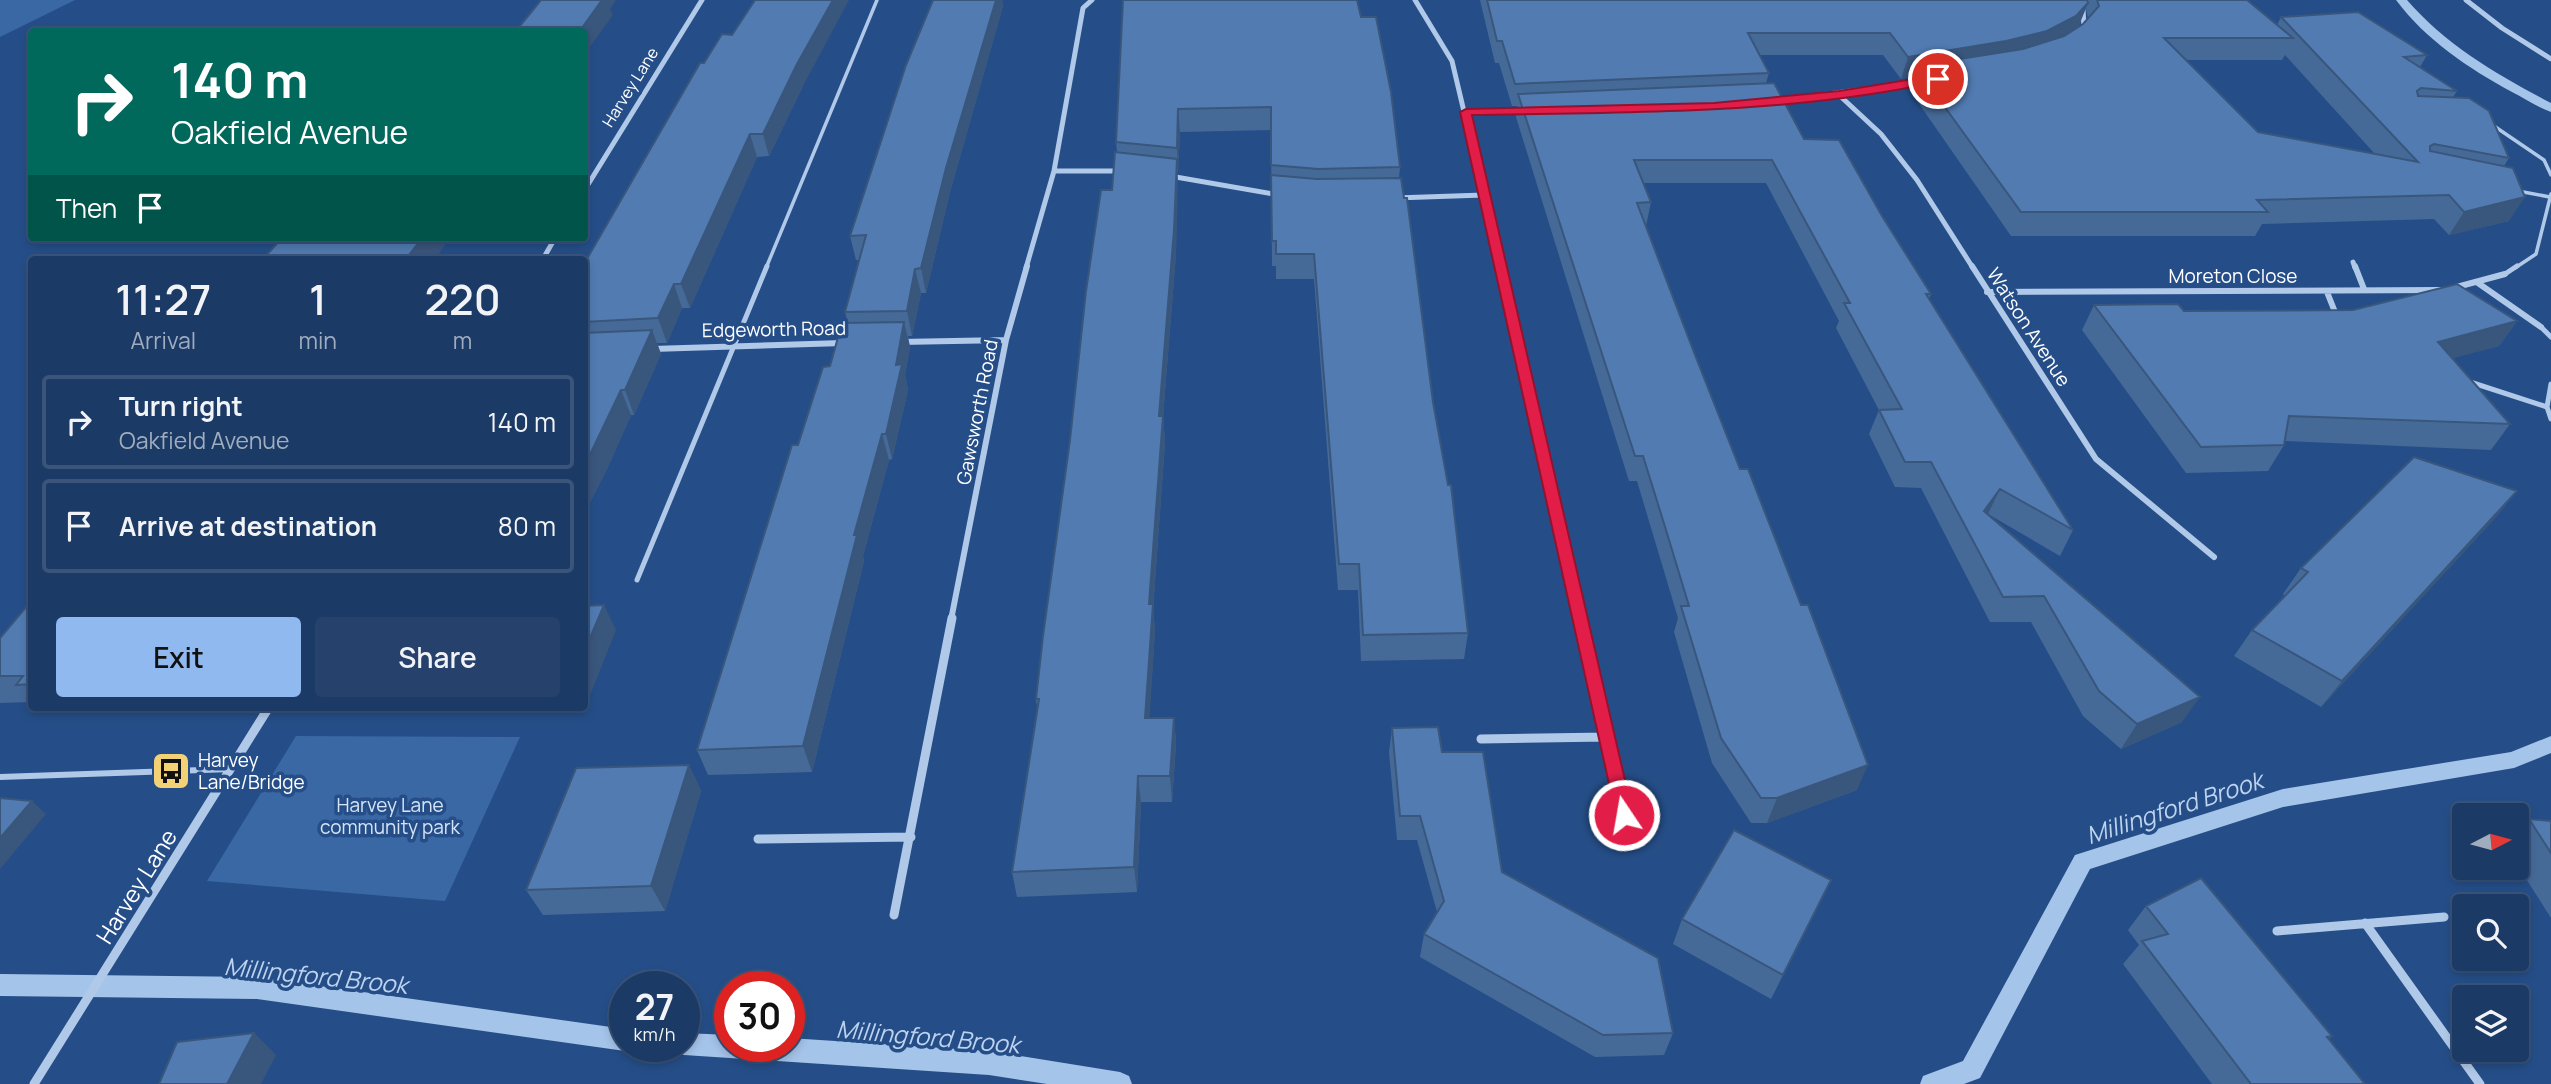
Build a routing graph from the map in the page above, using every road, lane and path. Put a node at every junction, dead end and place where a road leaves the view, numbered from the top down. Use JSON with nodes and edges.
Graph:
{"nodes":[{"id":1,"x":702,"y":0,"type":"edge"},
{"id":2,"x":877,"y":0,"type":"edge"},
{"id":3,"x":1092,"y":0,"type":"edge"},
{"id":4,"x":1415,"y":0,"type":"edge"},
{"id":5,"x":2079,"y":0,"type":"edge"},
{"id":6,"x":2466,"y":0,"type":"edge"},
{"id":7,"x":2081,"y":33,"type":"edge"},
{"id":8,"x":2551,"y":59,"type":"edge"},
{"id":9,"x":1926,"y":81,"type":"edge"},
{"id":10,"x":1839,"y":94,"type":"junction"},
{"id":11,"x":1770,"y":101,"type":"edge"},
{"id":12,"x":1535,"y":111,"type":"edge"},
{"id":13,"x":1466,"y":112,"type":"junction"},
{"id":14,"x":2483,"y":119,"type":"edge"},
{"id":15,"x":1054,"y":171,"type":"junction"},
{"id":16,"x":1136,"y":173,"type":"edge"},
{"id":17,"x":1160,"y":175,"type":"edge"},
{"id":18,"x":2551,"y":175,"type":"edge"},
{"id":19,"x":588,"y":185,"type":"edge"},
{"id":20,"x":2511,"y":189,"type":"edge"},
{"id":21,"x":1283,"y":195,"type":"edge"},
{"id":22,"x":1484,"y":195,"type":"junction"},
{"id":23,"x":2551,"y":195,"type":"edge"},
{"id":24,"x":1389,"y":198,"type":"edge"},
{"id":25,"x":2353,"y":262,"type":"dead end"},
{"id":26,"x":2505,"y":274,"type":"joint"},
{"id":27,"x":2478,"y":283,"type":"junction"},
{"id":28,"x":2364,"y":289,"type":"junction"},
{"id":29,"x":1987,"y":292,"type":"junction"},
{"id":30,"x":2327,"y":292,"type":"junction"},
{"id":31,"x":2339,"y":323,"type":"edge"},
{"id":32,"x":2541,"y":327,"type":"joint"},
{"id":33,"x":2551,"y":337,"type":"edge"},
{"id":34,"x":1006,"y":340,"type":"junction"},
{"id":35,"x":885,"y":342,"type":"edge"},
{"id":36,"x":858,"y":343,"type":"edge"},
{"id":37,"x":736,"y":345,"type":"junction"},
{"id":38,"x":640,"y":349,"type":"edge"},
{"id":39,"x":2468,"y":382,"type":"edge"},
{"id":40,"x":2551,"y":384,"type":"edge"},
{"id":41,"x":2547,"y":407,"type":"junction"},
{"id":42,"x":2551,"y":419,"type":"edge"},
{"id":43,"x":2214,"y":557,"type":"dead end"},
{"id":44,"x":637,"y":580,"type":"dead end"},
{"id":45,"x":267,"y":711,"type":"edge"},
{"id":46,"x":1607,"y":737,"type":"junction"},
{"id":47,"x":1481,"y":739,"type":"dead end"},
{"id":48,"x":231,"y":769,"type":"junction"},
{"id":49,"x":0,"y":776,"type":"edge"},
{"id":50,"x":1624,"y":815,"type":"dead end"},
{"id":51,"x":911,"y":837,"type":"junction"},
{"id":52,"x":758,"y":839,"type":"dead end"},
{"id":53,"x":894,"y":915,"type":"dead end"},
{"id":54,"x":2444,"y":917,"type":"dead end"},
{"id":55,"x":2365,"y":923,"type":"junction"},
{"id":56,"x":2277,"y":931,"type":"dead end"},
{"id":57,"x":34,"y":1084,"type":"edge"},
{"id":58,"x":2480,"y":1084,"type":"edge"}],
"edges":[{"from":1,"to":19,"type":"street","name":"Harvey Lane"},
{"from":2,"to":37,"type":"lane"},
{"from":3,"to":15,"type":"street","name":"Gawsworth Road"},
{"from":4,"to":13,"type":"street"},
{"from":5,"to":7,"type":"street"},
{"from":6,"to":8,"type":"street"},
{"from":9,"to":10,"type":"street"},
{"from":10,"to":11,"type":"street"},
{"from":10,"to":29,"type":"street","name":"Watson Avenue"},
{"from":12,"to":13,"type":"street"},
{"from":13,"to":22,"type":"street"},
{"from":14,"to":18,"type":"lane"},
{"from":15,"to":16,"type":"street"},
{"from":15,"to":34,"type":"street","name":"Gawsworth Road"},
{"from":17,"to":21,"type":"street"},
{"from":20,"to":23,"type":"lane"},
{"from":22,"to":24,"type":"street"},
{"from":22,"to":46,"type":"street"},
{"from":23,"to":26,"type":"lane"},
{"from":25,"to":28,"type":"street"},
{"from":26,"to":27,"type":"street","name":"Moreton Close"},
{"from":27,"to":28,"type":"street","name":"Moreton Close"},
{"from":27,"to":32,"type":"street"},
{"from":28,"to":30,"type":"street","name":"Moreton Close"},
{"from":29,"to":30,"type":"street","name":"Moreton Close"},
{"from":29,"to":43,"type":"street","name":"Watson Avenue"},
{"from":30,"to":31,"type":"street"},
{"from":32,"to":33,"type":"lane"},
{"from":34,"to":35,"type":"street"},
{"from":34,"to":51,"type":"street","name":"Gawsworth Road"},
{"from":36,"to":37,"type":"street","name":"Edgeworth Road"},
{"from":37,"to":38,"type":"street","name":"Edgeworth Road"},
{"from":37,"to":44,"type":"lane"},
{"from":39,"to":41,"type":"lane"},
{"from":40,"to":41,"type":"lane"},
{"from":41,"to":42,"type":"lane"},
{"from":45,"to":48,"type":"street","name":"Harvey Lane"},
{"from":46,"to":47,"type":"street"},
{"from":46,"to":50,"type":"street"},
{"from":48,"to":49,"type":"lane"},
{"from":48,"to":57,"type":"street","name":"Harvey Lane"},
{"from":51,"to":52,"type":"street"},
{"from":51,"to":53,"type":"street","name":"Gawsworth Road"},
{"from":54,"to":55,"type":"street"},
{"from":55,"to":56,"type":"street"},
{"from":55,"to":58,"type":"street"}]}
